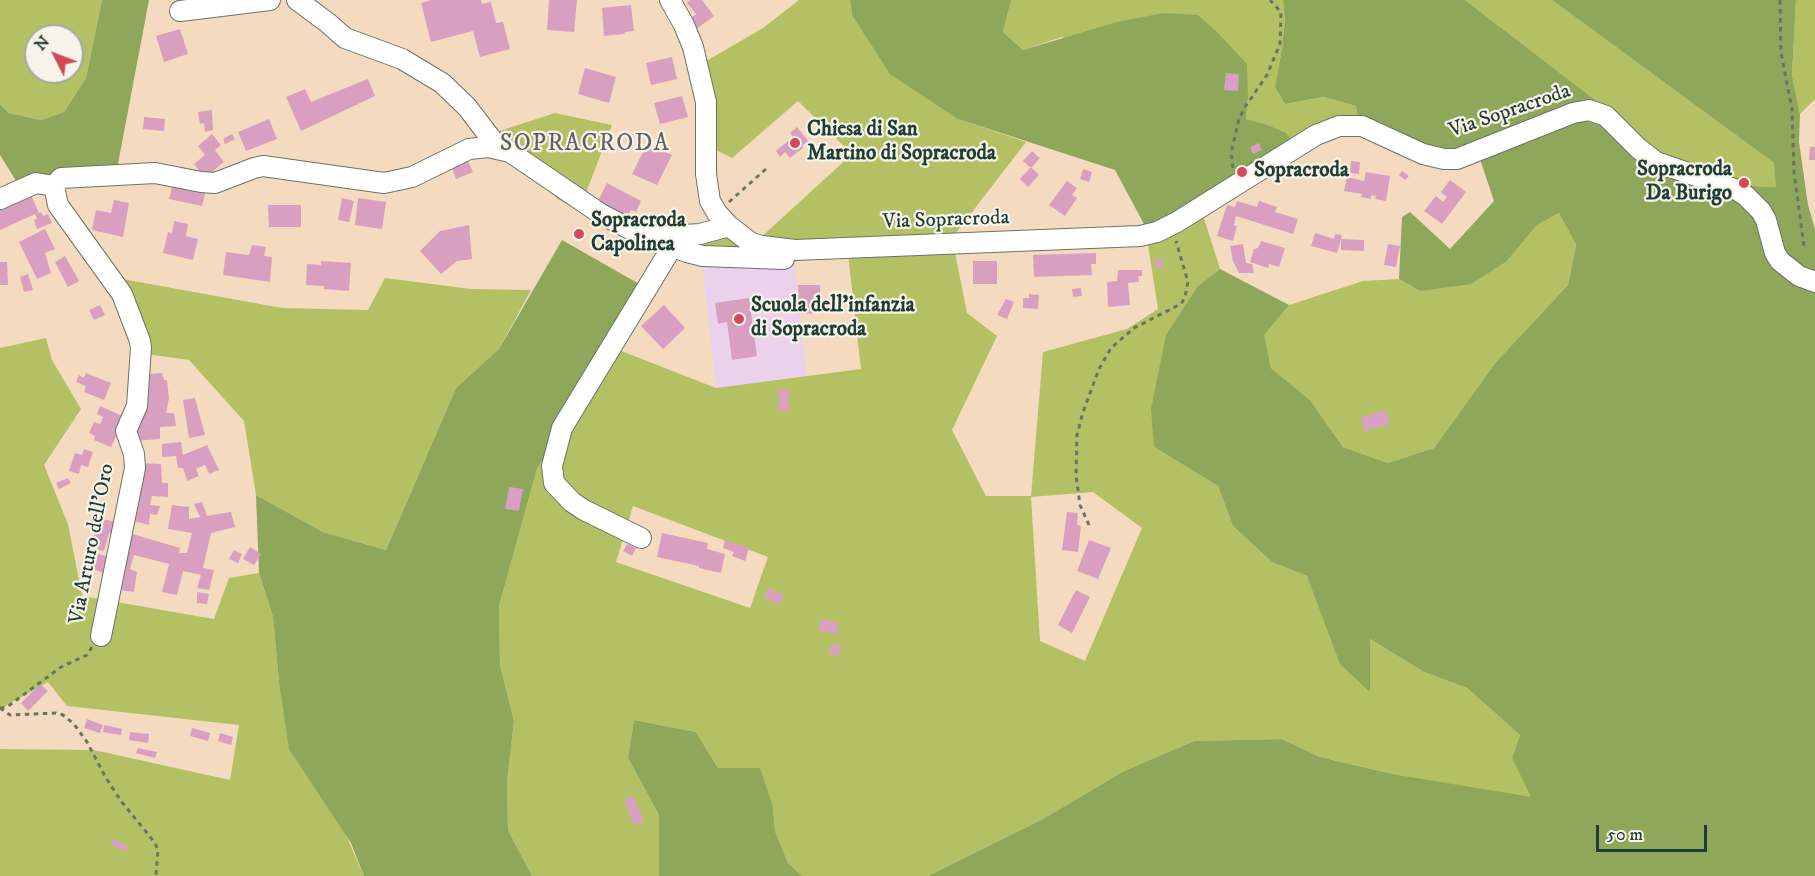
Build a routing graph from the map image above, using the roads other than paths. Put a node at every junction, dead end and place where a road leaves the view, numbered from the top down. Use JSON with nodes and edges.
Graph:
{"nodes":[{"id":1,"x":270,"y":0,"type":"edge"},
{"id":2,"x":297,"y":0,"type":"edge"},
{"id":3,"x":670,"y":0,"type":"edge"},
{"id":4,"x":180,"y":11,"type":"dead end"},
{"id":5,"x":499,"y":149,"type":"junction"},
{"id":6,"x":54,"y":186,"type":"junction"},
{"id":7,"x":0,"y":199,"type":"edge"},
{"id":8,"x":723,"y":220,"type":"junction"},
{"id":9,"x":645,"y":237,"type":"junction"},
{"id":10,"x":672,"y":247,"type":"junction"},
{"id":11,"x":795,"y":250,"type":"junction"},
{"id":12,"x":1815,"y":282,"type":"edge"},
{"id":13,"x":641,"y":538,"type":"dead end"},
{"id":14,"x":100,"y":636,"type":"road end"}],
"edges":[{"from":1,"to":4,"type":"street"},
{"from":2,"to":5,"type":"street"},
{"from":3,"to":8,"type":"street"},
{"from":5,"to":6,"type":"street"},
{"from":5,"to":9,"type":"street"},
{"from":6,"to":7,"type":"street"},
{"from":6,"to":14,"type":"street","name":"Via Arturo dell'Oro"},
{"from":8,"to":9,"type":"street"},
{"from":8,"to":11,"type":"street","name":"Via Sopracroda"},
{"from":9,"to":10,"type":"street"},
{"from":10,"to":11,"type":"street"},
{"from":10,"to":13,"type":"street"},
{"from":11,"to":12,"type":"street","name":"Via Sopracroda"}]}
